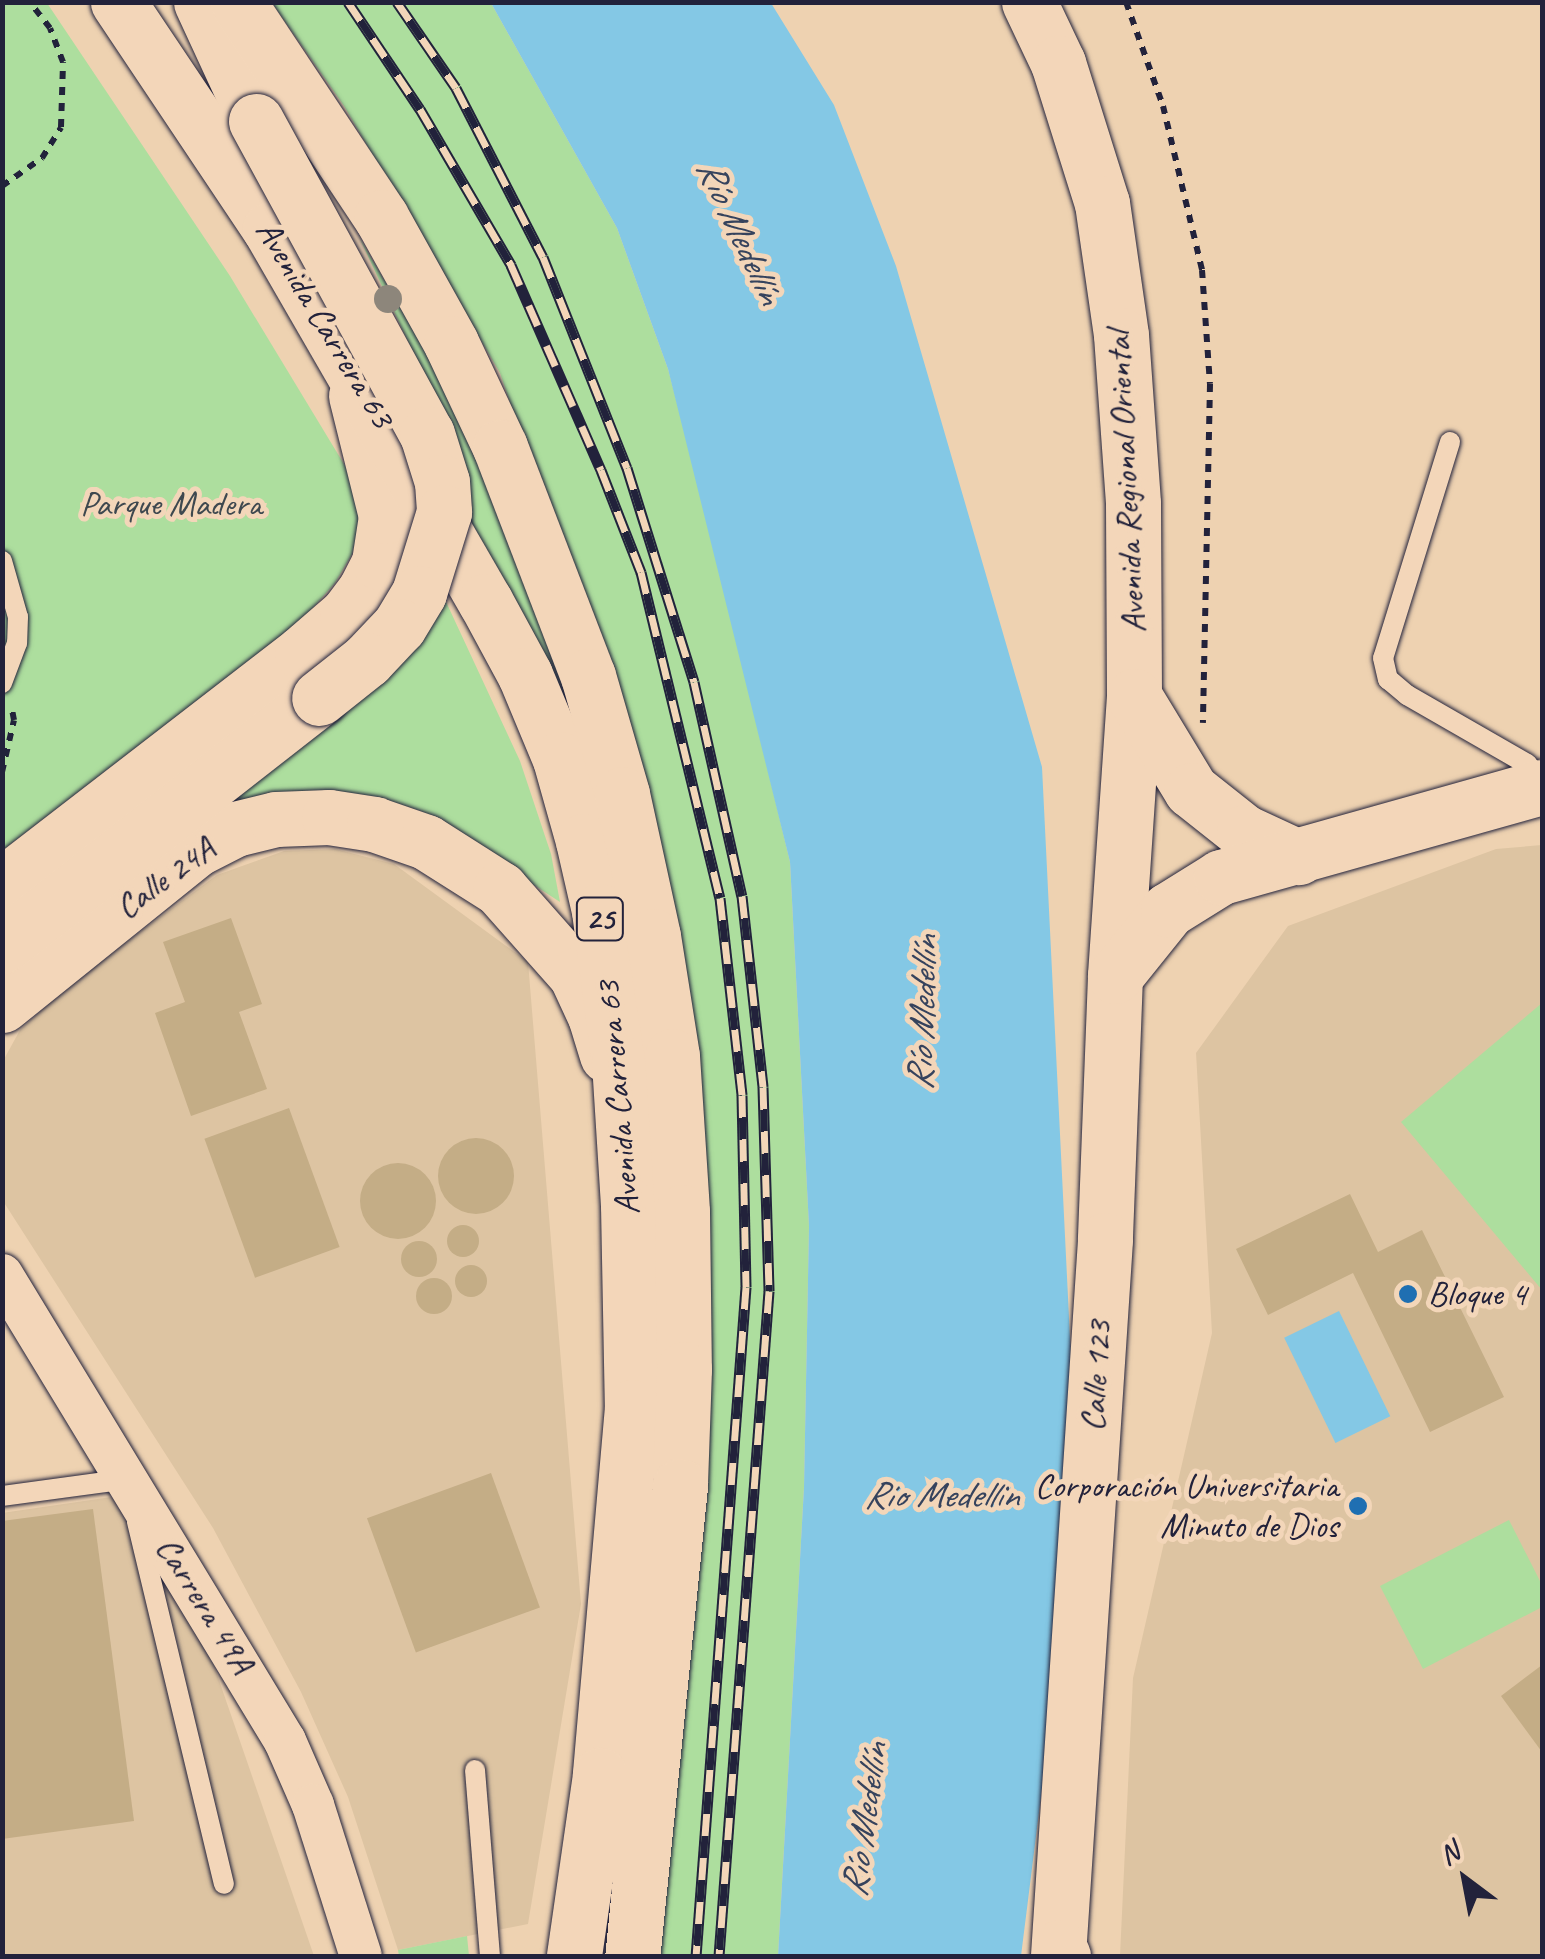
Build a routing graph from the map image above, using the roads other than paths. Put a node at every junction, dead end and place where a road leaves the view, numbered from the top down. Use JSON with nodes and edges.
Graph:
{"nodes":[{"id":1,"x":118,"y":2,"type":"edge"},
{"id":2,"x":201,"y":2,"type":"edge"},
{"id":3,"x":238,"y":2,"type":"edge"},
{"id":4,"x":1029,"y":2,"type":"edge"},
{"id":5,"x":344,"y":354,"type":"junction"},
{"id":6,"x":1450,"y":442,"type":"dead end"},
{"id":7,"x":2,"y":561,"type":"edge"},
{"id":8,"x":4,"y":680,"type":"edge"},
{"id":9,"x":1134,"y":696,"type":"junction"},
{"id":10,"x":1542,"y":784,"type":"edge"},
{"id":11,"x":1298,"y":857,"type":"junction"},
{"id":12,"x":2,"y":885,"type":"edge"},
{"id":13,"x":2,"y":946,"type":"edge"},
{"id":14,"x":1115,"y":976,"type":"junction"},
{"id":15,"x":2,"y":1005,"type":"edge"},
{"id":16,"x":622,"y":1109,"type":"junction"},
{"id":17,"x":2,"y":1275,"type":"edge"},
{"id":18,"x":126,"y":1476,"type":"junction"},
{"id":19,"x":2,"y":1496,"type":"edge"},
{"id":20,"x":475,"y":1770,"type":"dead end"},
{"id":21,"x":224,"y":1884,"type":"dead end"},
{"id":22,"x":360,"y":1952,"type":"edge"},
{"id":23,"x":1060,"y":1953,"type":"edge"},
{"id":24,"x":490,"y":1956,"type":"edge"},
{"id":25,"x":574,"y":1956,"type":"edge"},
{"id":26,"x":632,"y":1956,"type":"edge"}],
"edges":[{"from":1,"to":5,"type":"main road","name":"Avenida Carrera 63","number":"25"},
{"from":2,"to":13,"type":"main road","bridge":true},
{"from":3,"to":26,"type":"main road","name":"Avenida Carrera 63","number":"25"},
{"from":4,"to":9,"type":"main road","name":"Avenida Regional Oriental"},
{"from":5,"to":12,"type":"main road"},
{"from":5,"to":16,"type":"main road","name":"Avenida Carrera 63","number":"25"},
{"from":6,"to":10,"type":"lane"},
{"from":7,"to":8,"type":"lane"},
{"from":9,"to":11,"type":"main road"},
{"from":9,"to":14,"type":"main road","name":"Avenida Regional Oriental"},
{"from":10,"to":11,"type":"main road"},
{"from":11,"to":14,"type":"main road"},
{"from":14,"to":23,"type":"main road","name":"Calle 123"},
{"from":15,"to":16,"type":"main road","name":"Calle 24A"},
{"from":16,"to":25,"type":"main road","name":"Avenida Carrera 63","number":"25"},
{"from":17,"to":18,"type":"street","name":"Carrera 49A"},
{"from":18,"to":19,"type":"lane"},
{"from":18,"to":21,"type":"lane"},
{"from":18,"to":22,"type":"street","name":"Carrera 49A"},
{"from":20,"to":24,"type":"lane"}]}
